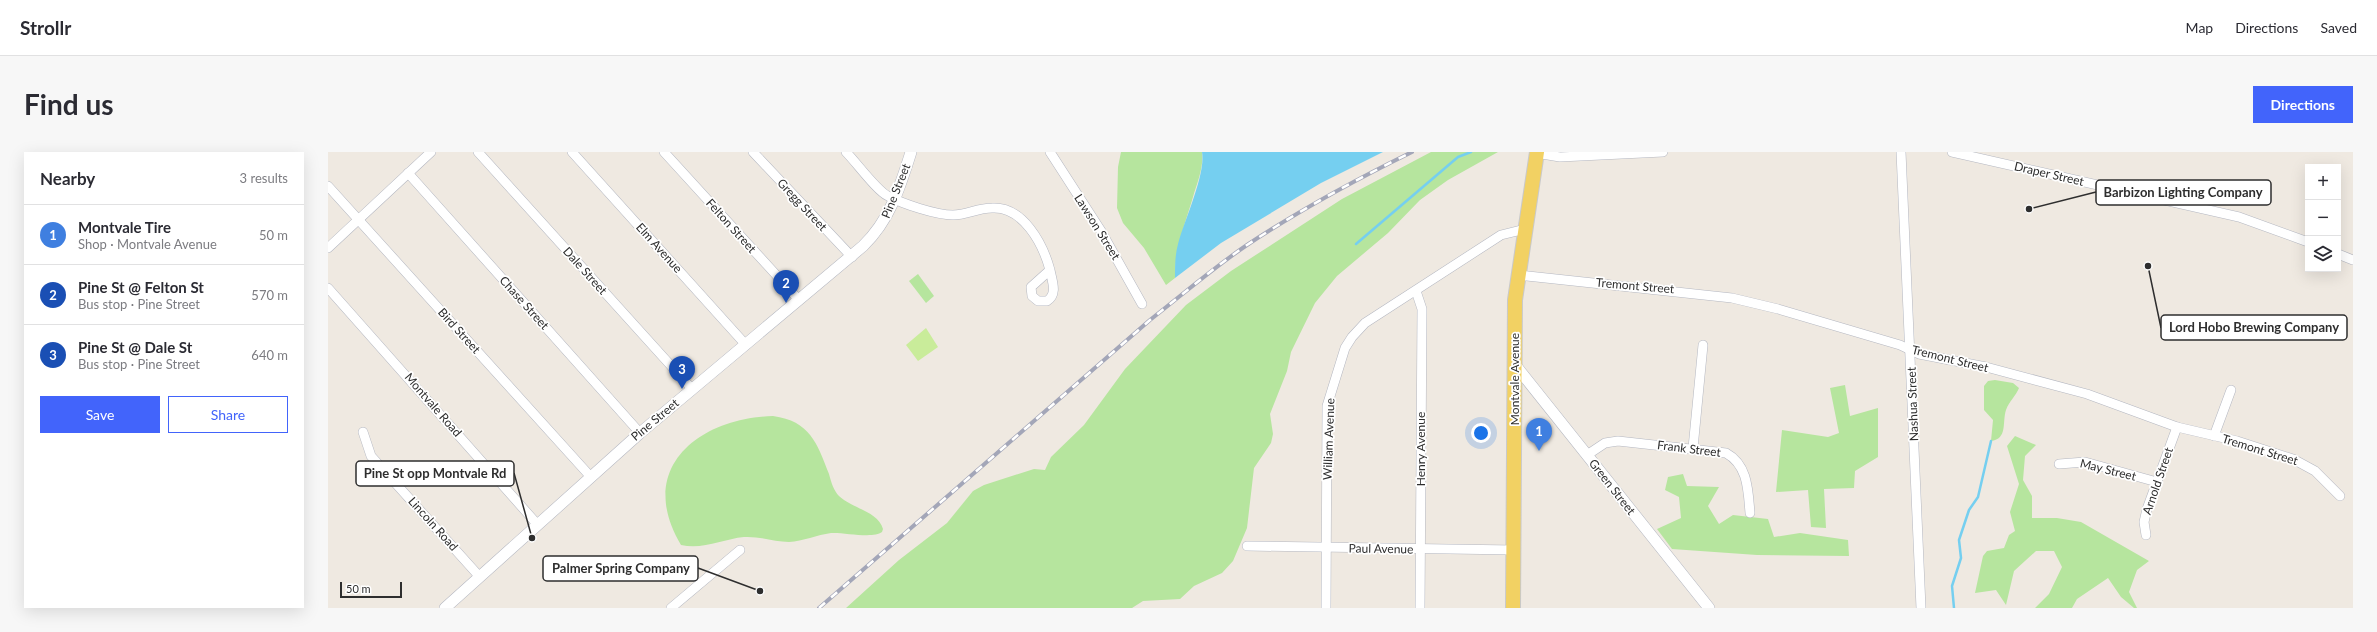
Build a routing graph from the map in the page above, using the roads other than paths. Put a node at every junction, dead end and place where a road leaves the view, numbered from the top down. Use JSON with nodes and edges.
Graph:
{"nodes":[{"id":1,"x":431,"y":152,"type":"edge"},
{"id":2,"x":478,"y":152,"type":"edge"},
{"id":3,"x":572,"y":152,"type":"edge"},
{"id":4,"x":664,"y":152,"type":"edge"},
{"id":5,"x":753,"y":152,"type":"edge"},
{"id":6,"x":846,"y":152,"type":"edge"},
{"id":7,"x":912,"y":152,"type":"edge"},
{"id":8,"x":1050,"y":152,"type":"edge"},
{"id":9,"x":1663,"y":152,"type":"edge"},
{"id":10,"x":1901,"y":152,"type":"edge"},
{"id":11,"x":1952,"y":152,"type":"edge"},
{"id":12,"x":1536,"y":153,"type":"edge"},
{"id":13,"x":408,"y":173,"type":"junction"},
{"id":14,"x":328,"y":186,"type":"edge"},
{"id":15,"x":895,"y":199,"type":"junction"},
{"id":16,"x":358,"y":219,"type":"junction"},
{"id":17,"x":1525,"y":229,"type":"junction"},
{"id":18,"x":2305,"y":241,"type":"edge"},
{"id":19,"x":328,"y":248,"type":"edge"},
{"id":20,"x":2341,"y":255,"type":"edge"},
{"id":21,"x":852,"y":257,"type":"junction"},
{"id":22,"x":2353,"y":260,"type":"edge"},
{"id":23,"x":1050,"y":270,"type":"dead end"},
{"id":24,"x":1518,"y":275,"type":"junction"},
{"id":25,"x":328,"y":288,"type":"edge"},
{"id":26,"x":1416,"y":291,"type":"junction"},
{"id":27,"x":799,"y":300,"type":"junction"},
{"id":28,"x":1142,"y":304,"type":"dead end"},
{"id":29,"x":746,"y":345,"type":"junction"},
{"id":30,"x":1703,"y":345,"type":"dead end"},
{"id":31,"x":1911,"y":350,"type":"junction"},
{"id":32,"x":1516,"y":366,"type":"junction"},
{"id":33,"x":692,"y":389,"type":"junction"},
{"id":34,"x":2231,"y":390,"type":"dead end"},
{"id":35,"x":2177,"y":428,"type":"junction"},
{"id":36,"x":362,"y":432,"type":"dead end"},
{"id":37,"x":640,"y":433,"type":"junction"},
{"id":38,"x":2214,"y":436,"type":"junction"},
{"id":39,"x":1693,"y":448,"type":"junction"},
{"id":40,"x":1587,"y":455,"type":"junction"},
{"id":41,"x":2059,"y":464,"type":"dead end"},
{"id":42,"x":590,"y":476,"type":"junction"},
{"id":43,"x":2157,"y":482,"type":"junction"},
{"id":44,"x":2340,"y":496,"type":"dead end"},
{"id":45,"x":1750,"y":513,"type":"dead end"},
{"id":46,"x":538,"y":524,"type":"junction"},
{"id":47,"x":2146,"y":536,"type":"dead end"},
{"id":48,"x":1247,"y":546,"type":"dead end"},
{"id":49,"x":1326,"y":549,"type":"junction"},
{"id":50,"x":740,"y":550,"type":"dead end"},
{"id":51,"x":1420,"y":550,"type":"junction"},
{"id":52,"x":1514,"y":550,"type":"junction"},
{"id":53,"x":479,"y":576,"type":"junction"},
{"id":54,"x":445,"y":608,"type":"edge"},
{"id":55,"x":671,"y":608,"type":"edge"},
{"id":56,"x":1326,"y":608,"type":"edge"},
{"id":57,"x":1420,"y":608,"type":"edge"},
{"id":58,"x":1514,"y":608,"type":"edge"},
{"id":59,"x":1709,"y":608,"type":"edge"},
{"id":60,"x":1921,"y":608,"type":"edge"}],
"edges":[{"from":1,"to":13,"type":"street"},
{"from":2,"to":33,"type":"street","name":"Dale Street"},
{"from":3,"to":29,"type":"street","name":"Elm Avenue"},
{"from":4,"to":27,"type":"street","name":"Felton Street"},
{"from":5,"to":21,"type":"street","name":"Gregg Street"},
{"from":6,"to":15,"type":"street"},
{"from":7,"to":15,"type":"street","name":"Pine Street"},
{"from":8,"to":28,"type":"street","name":"Lawson Street"},
{"from":9,"to":12,"type":"street"},
{"from":10,"to":31,"type":"street","name":"Nashua Street"},
{"from":11,"to":18,"type":"street","name":"Draper Street"},
{"from":12,"to":17,"type":"main road","name":"Montvale Avenue"},
{"from":13,"to":16,"type":"street"},
{"from":13,"to":37,"type":"street","name":"Chase Street"},
{"from":14,"to":16,"type":"street","name":"Bird Street"},
{"from":15,"to":21,"type":"street","name":"Pine Street"},
{"from":15,"to":23,"type":"street"},
{"from":16,"to":19,"type":"street"},
{"from":16,"to":42,"type":"street","name":"Bird Street"},
{"from":17,"to":24,"type":"main road","name":"Montvale Avenue"},
{"from":17,"to":26,"type":"street","name":"William Avenue"},
{"from":20,"to":22,"type":"street"},
{"from":21,"to":27,"type":"street","name":"Pine Street"},
{"from":24,"to":31,"type":"street","name":"Tremont Street"},
{"from":24,"to":32,"type":"main road","name":"Montvale Avenue"},
{"from":25,"to":46,"type":"street","name":"Montvale Road"},
{"from":26,"to":49,"type":"street","name":"William Avenue"},
{"from":26,"to":51,"type":"street","name":"Henry Avenue"},
{"from":27,"to":29,"type":"street","name":"Pine Street"},
{"from":29,"to":33,"type":"street","name":"Pine Street"},
{"from":30,"to":39,"type":"street"},
{"from":31,"to":35,"type":"street","name":"Tremont Street"},
{"from":31,"to":60,"type":"street","name":"Nashua Street"},
{"from":32,"to":40,"type":"street","name":"Green Street"},
{"from":32,"to":52,"type":"main road","name":"Montvale Avenue"},
{"from":33,"to":37,"type":"street","name":"Pine Street"},
{"from":34,"to":38,"type":"street"},
{"from":35,"to":38,"type":"street","name":"Tremont Street"},
{"from":35,"to":43,"type":"street","name":"Arnold Street"},
{"from":36,"to":53,"type":"street","name":"Lincoln Road"},
{"from":37,"to":42,"type":"street","name":"Pine Street"},
{"from":38,"to":44,"type":"street","name":"Tremont Street"},
{"from":39,"to":40,"type":"street","name":"Frank Street"},
{"from":39,"to":45,"type":"street","name":"Frank Street"},
{"from":40,"to":59,"type":"street","name":"Green Street"},
{"from":41,"to":43,"type":"street","name":"May Street"},
{"from":42,"to":46,"type":"street","name":"Pine Street"},
{"from":43,"to":47,"type":"street","name":"Arnold Street"},
{"from":46,"to":53,"type":"street","name":"Pine Street"},
{"from":48,"to":49,"type":"street","name":"Paul Avenue"},
{"from":49,"to":51,"type":"street","name":"Paul Avenue"},
{"from":49,"to":56,"type":"street","name":"William Avenue"},
{"from":50,"to":55,"type":"street"},
{"from":51,"to":52,"type":"street","name":"Paul Avenue"},
{"from":51,"to":57,"type":"street","name":"Henry Avenue"},
{"from":52,"to":58,"type":"main road","name":"Montvale Avenue"},
{"from":53,"to":54,"type":"street","name":"Pine Street"}]}
